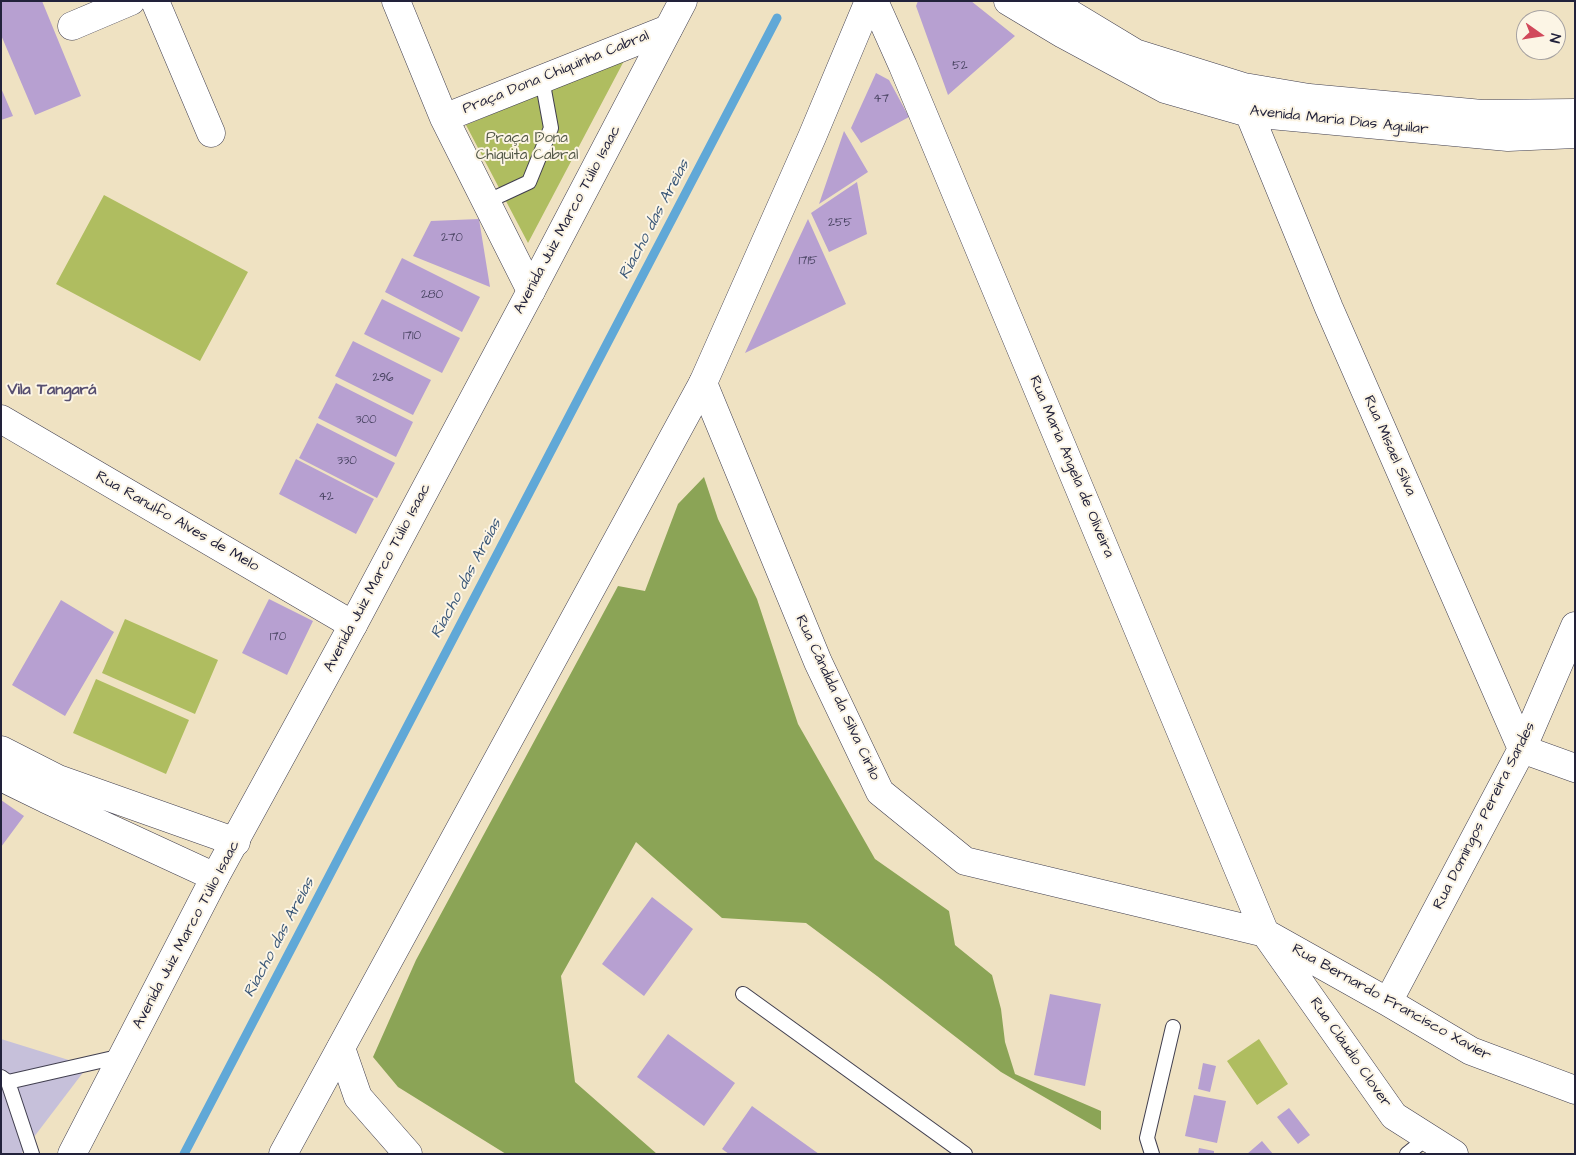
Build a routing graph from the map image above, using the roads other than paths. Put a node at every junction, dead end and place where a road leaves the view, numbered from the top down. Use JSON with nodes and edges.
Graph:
{"nodes":[{"id":1,"x":131,"y":1,"type":"edge"},
{"id":2,"x":155,"y":1,"type":"edge"},
{"id":3,"x":396,"y":1,"type":"edge"},
{"id":4,"x":683,"y":1,"type":"edge"},
{"id":5,"x":869,"y":1,"type":"edge"},
{"id":6,"x":874,"y":1,"type":"edge"},
{"id":7,"x":1008,"y":1,"type":"edge"},
{"id":8,"x":1049,"y":1,"type":"edge"},
{"id":9,"x":1068,"y":25,"type":"junction"},
{"id":10,"x":72,"y":26,"type":"dead end"},
{"id":11,"x":668,"y":29,"type":"junction"},
{"id":12,"x":542,"y":79,"type":"junction"},
{"id":13,"x":1247,"y":100,"type":"junction"},
{"id":14,"x":1575,"y":113,"type":"edge"},
{"id":15,"x":444,"y":118,"type":"junction"},
{"id":16,"x":211,"y":133,"type":"dead end"},
{"id":17,"x":1575,"y":134,"type":"edge"},
{"id":18,"x":486,"y":202,"type":"junction"},
{"id":19,"x":531,"y":291,"type":"junction"},
{"id":20,"x":704,"y":383,"type":"junction"},
{"id":21,"x":1,"y":419,"type":"edge"},
{"id":22,"x":353,"y":626,"type":"junction"},
{"id":23,"x":1575,"y":626,"type":"edge"},
{"id":24,"x":1522,"y":748,"type":"junction"},
{"id":25,"x":1,"y":750,"type":"edge"},
{"id":26,"x":1575,"y":768,"type":"edge"},
{"id":27,"x":1,"y":777,"type":"edge"},
{"id":28,"x":236,"y":842,"type":"junction"},
{"id":29,"x":215,"y":877,"type":"junction"},
{"id":30,"x":1266,"y":933,"type":"junction"},
{"id":31,"x":743,"y":994,"type":"dead end"},
{"id":32,"x":1388,"y":1002,"type":"junction"},
{"id":33,"x":1173,"y":1027,"type":"dead end"},
{"id":34,"x":341,"y":1048,"type":"junction"},
{"id":35,"x":123,"y":1055,"type":"junction"},
{"id":36,"x":5,"y":1079,"type":"edge"},
{"id":37,"x":1575,"y":1090,"type":"edge"},
{"id":38,"x":1417,"y":1145,"type":"edge"},
{"id":39,"x":32,"y":1154,"type":"edge"},
{"id":40,"x":72,"y":1154,"type":"edge"},
{"id":41,"x":283,"y":1154,"type":"edge"},
{"id":42,"x":408,"y":1154,"type":"edge"},
{"id":43,"x":965,"y":1154,"type":"edge"},
{"id":44,"x":1152,"y":1154,"type":"edge"},
{"id":45,"x":1454,"y":1154,"type":"edge"}],
"edges":[{"from":1,"to":10,"type":"street"},
{"from":2,"to":16,"type":"street"},
{"from":3,"to":15,"type":"street"},
{"from":4,"to":11,"type":"street","name":"Avenida Juiz Marco Túlio Isaac"},
{"from":5,"to":20,"type":"street"},
{"from":6,"to":30,"type":"street","name":"Rua Maria Angela de Oliveira"},
{"from":7,"to":9,"type":"street","name":"Avenida Maria Dias Aguilar"},
{"from":8,"to":9,"type":"street","name":"Avenida Maria Dias Aguilar"},
{"from":9,"to":13,"type":"street","name":"Avenida Maria Dias Aguilar"},
{"from":11,"to":12,"type":"street","name":"Praça Dona Chiquinha Cabral"},
{"from":11,"to":19,"type":"street","name":"Avenida Juiz Marco Túlio Isaac"},
{"from":12,"to":15,"type":"street","name":"Praça Dona Chiquinha Cabral"},
{"from":12,"to":18,"type":"lane"},
{"from":13,"to":14,"type":"street","name":"Avenida Maria Dias Aguilar"},
{"from":13,"to":17,"type":"street","name":"Avenida Maria Dias Aguilar"},
{"from":13,"to":24,"type":"street","name":"Rua Misael Silva"},
{"from":15,"to":18,"type":"street"},
{"from":18,"to":19,"type":"street"},
{"from":19,"to":22,"type":"street","name":"Avenida Juiz Marco Túlio Isaac"},
{"from":20,"to":30,"type":"street","name":"Rua Cândida da Silva Cirilo"},
{"from":20,"to":34,"type":"street"},
{"from":21,"to":22,"type":"street","name":"Rua Ranulfo Alves de Melo"},
{"from":22,"to":28,"type":"street","name":"Avenida Juiz Marco Túlio Isaac"},
{"from":23,"to":24,"type":"street","name":"Rua Domingos Pereira Sandes"},
{"from":24,"to":26,"type":"street"},
{"from":24,"to":32,"type":"street","name":"Rua Domingos Pereira Sandes"},
{"from":25,"to":28,"type":"street"},
{"from":27,"to":29,"type":"street"},
{"from":28,"to":29,"type":"street","name":"Avenida Juiz Marco Túlio Isaac"},
{"from":29,"to":35,"type":"street","name":"Avenida Juiz Marco Túlio Isaac"},
{"from":30,"to":32,"type":"street","name":"Rua Bernardo Francisco Xavier"},
{"from":30,"to":38,"type":"street","name":"Rua Cláudio Clover"},
{"from":31,"to":43,"type":"lane"},
{"from":32,"to":37,"type":"street","name":"Rua Bernardo Francisco Xavier"},
{"from":33,"to":44,"type":"lane"},
{"from":34,"to":41,"type":"street"},
{"from":34,"to":42,"type":"street"},
{"from":35,"to":36,"type":"lane"},
{"from":35,"to":40,"type":"street","name":"Avenida Juiz Marco Túlio Isaac"},
{"from":36,"to":39,"type":"lane"},
{"from":38,"to":45,"type":"street","name":"Rua Cláudio Clover"}]}
